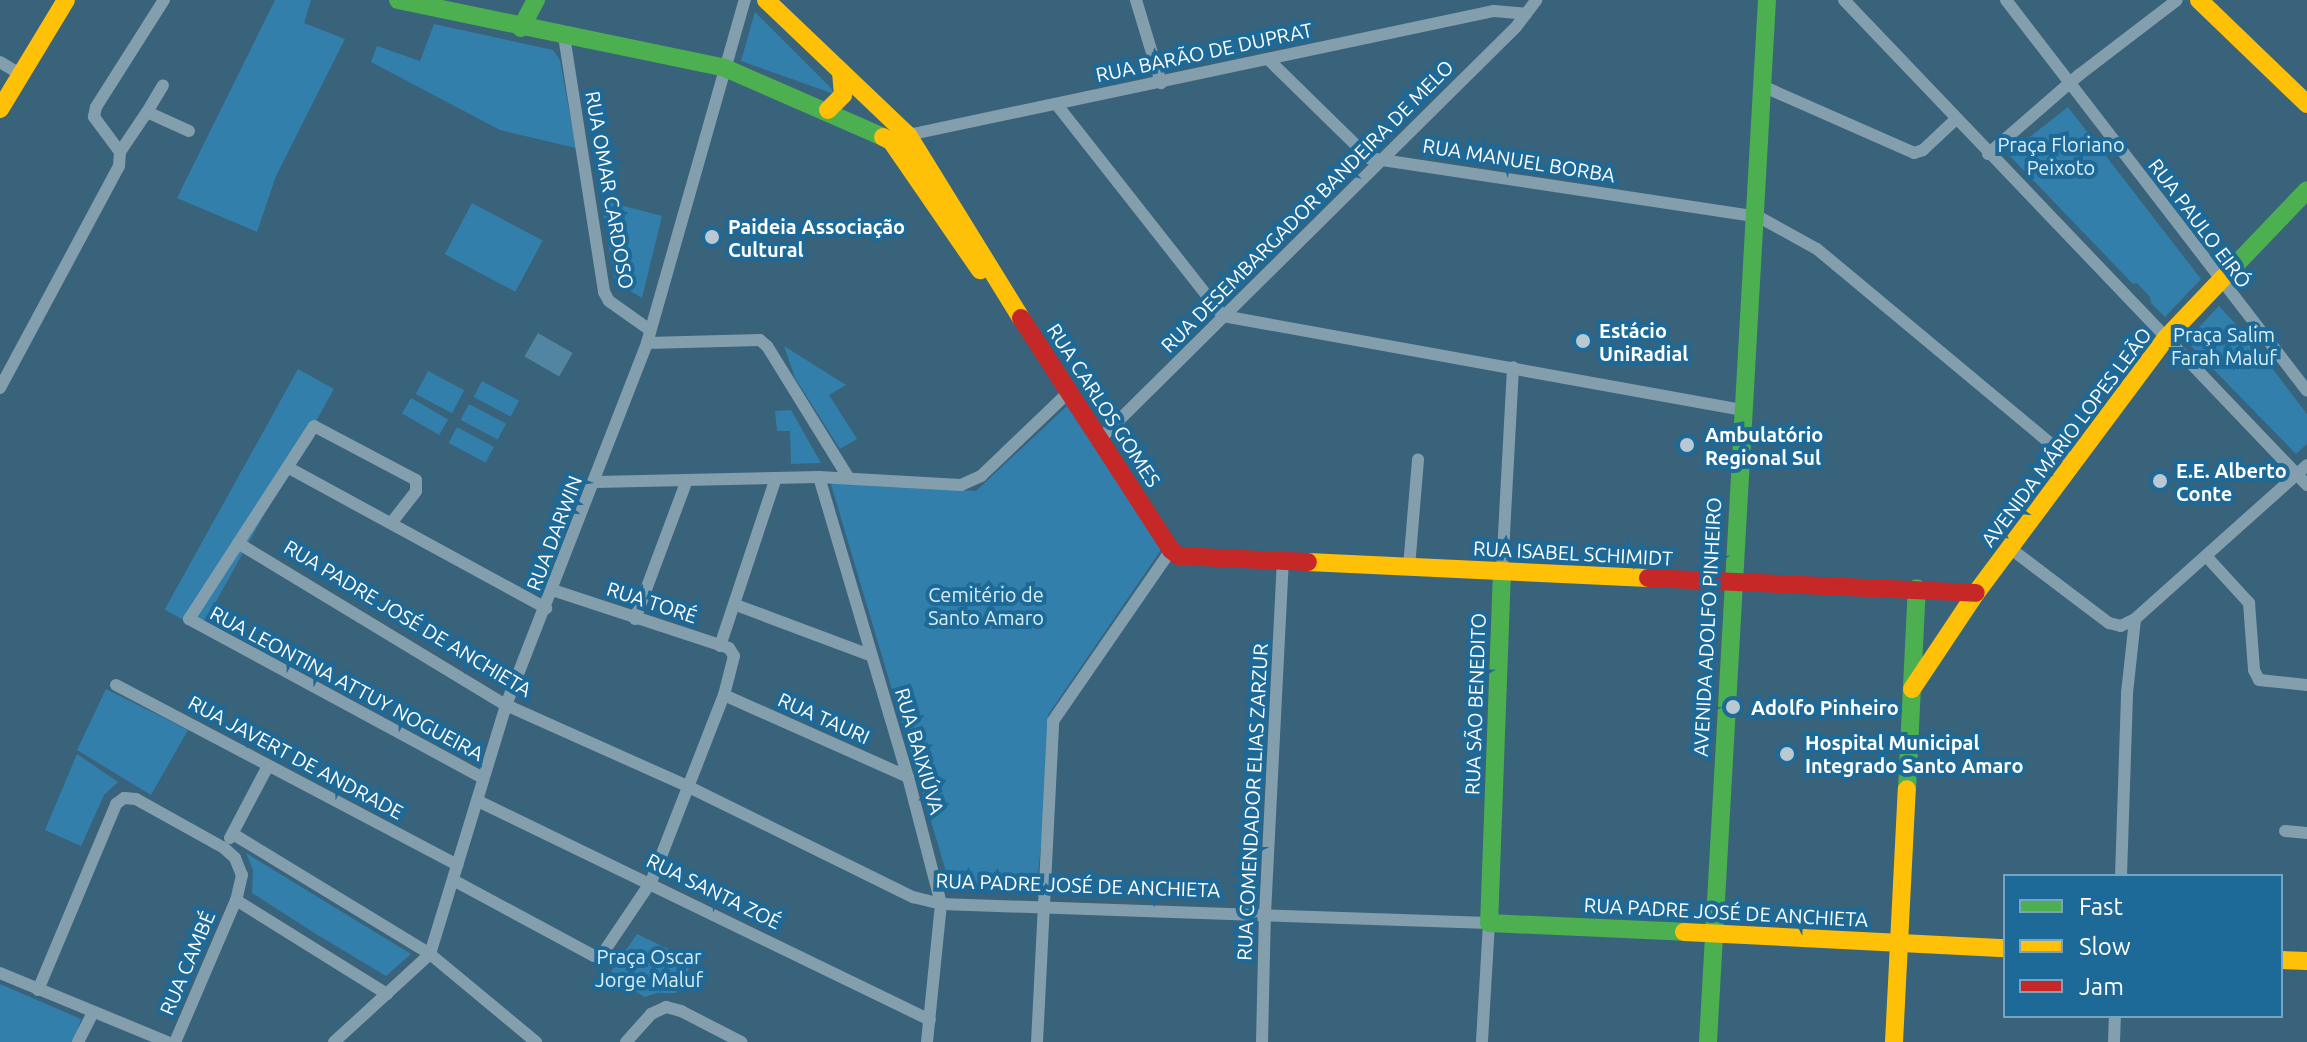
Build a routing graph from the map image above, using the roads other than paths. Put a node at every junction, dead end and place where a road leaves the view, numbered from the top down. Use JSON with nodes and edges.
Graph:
{"nodes":[{"id":1,"x":52,"y":0,"type":"edge"},
{"id":2,"x":66,"y":0,"type":"edge"},
{"id":3,"x":164,"y":0,"type":"edge"},
{"id":4,"x":398,"y":0,"type":"edge"},
{"id":5,"x":536,"y":0,"type":"edge"},
{"id":6,"x":745,"y":0,"type":"edge"},
{"id":7,"x":766,"y":0,"type":"edge"},
{"id":8,"x":1136,"y":0,"type":"edge"},
{"id":9,"x":1536,"y":0,"type":"edge"},
{"id":10,"x":1767,"y":0,"type":"edge"},
{"id":11,"x":1844,"y":0,"type":"edge"},
{"id":12,"x":2006,"y":0,"type":"edge"},
{"id":13,"x":2177,"y":0,"type":"edge"},
{"id":14,"x":2199,"y":0,"type":"edge"},
{"id":15,"x":1526,"y":14,"type":"junction"},
{"id":16,"x":521,"y":28,"type":"junction"},
{"id":17,"x":564,"y":36,"type":"junction"},
{"id":18,"x":1270,"y":61,"type":"junction"},
{"id":19,"x":10,"y":68,"type":"edge"},
{"id":20,"x":725,"y":68,"type":"junction"},
{"id":21,"x":841,"y":72,"type":"junction"},
{"id":22,"x":1161,"y":83,"type":"junction"},
{"id":23,"x":163,"y":85,"type":"dead end"},
{"id":24,"x":1760,"y":85,"type":"junction"},
{"id":25,"x":2070,"y":85,"type":"junction"},
{"id":26,"x":0,"y":87,"type":"edge"},
{"id":27,"x":2307,"y":104,"type":"edge"},
{"id":28,"x":1057,"y":105,"type":"junction"},
{"id":29,"x":0,"y":109,"type":"edge"},
{"id":30,"x":828,"y":110,"type":"junction"},
{"id":31,"x":147,"y":112,"type":"junction"},
{"id":32,"x":1955,"y":120,"type":"junction"},
{"id":33,"x":189,"y":131,"type":"dead end"},
{"id":34,"x":900,"y":138,"type":"junction"},
{"id":35,"x":120,"y":152,"type":"junction"},
{"id":36,"x":1988,"y":154,"type":"junction"},
{"id":37,"x":1383,"y":160,"type":"junction"},
{"id":38,"x":2307,"y":190,"type":"edge"},
{"id":39,"x":1752,"y":215,"type":"junction"},
{"id":40,"x":2220,"y":283,"type":"junction"},
{"id":41,"x":1223,"y":316,"type":"junction"},
{"id":42,"x":648,"y":336,"type":"junction"},
{"id":43,"x":2167,"y":337,"type":"junction"},
{"id":44,"x":1513,"y":367,"type":"junction"},
{"id":45,"x":0,"y":388,"type":"edge"},
{"id":46,"x":2307,"y":391,"type":"edge"},
{"id":47,"x":1069,"y":392,"type":"junction"},
{"id":48,"x":1742,"y":410,"type":"junction"},
{"id":49,"x":1101,"y":438,"type":"junction"},
{"id":50,"x":1418,"y":459,"type":"dead end"},
{"id":51,"x":2075,"y":464,"type":"junction"},
{"id":52,"x":289,"y":468,"type":"junction"},
{"id":53,"x":2302,"y":469,"type":"edge"},
{"id":54,"x":819,"y":477,"type":"junction"},
{"id":55,"x":848,"y":477,"type":"junction"},
{"id":56,"x":776,"y":478,"type":"junction"},
{"id":57,"x":687,"y":480,"type":"junction"},
{"id":58,"x":596,"y":482,"type":"junction"},
{"id":59,"x":2307,"y":485,"type":"edge"},
{"id":60,"x":392,"y":522,"type":"junction"},
{"id":61,"x":238,"y":543,"type":"junction"},
{"id":62,"x":2011,"y":549,"type":"junction"},
{"id":63,"x":1171,"y":550,"type":"junction"},
{"id":64,"x":2206,"y":556,"type":"junction"},
{"id":65,"x":1283,"y":563,"type":"junction"},
{"id":66,"x":1409,"y":567,"type":"junction"},
{"id":67,"x":1502,"y":571,"type":"junction"},
{"id":68,"x":1731,"y":583,"type":"junction"},
{"id":69,"x":1917,"y":588,"type":"junction"},
{"id":70,"x":553,"y":590,"type":"junction"},
{"id":71,"x":1976,"y":593,"type":"junction"},
{"id":72,"x":736,"y":605,"type":"junction"},
{"id":73,"x":546,"y":608,"type":"junction"},
{"id":74,"x":635,"y":619,"type":"junction"},
{"id":75,"x":2135,"y":619,"type":"junction"},
{"id":76,"x":720,"y":646,"type":"junction"},
{"id":77,"x":870,"y":655,"type":"junction"},
{"id":78,"x":116,"y":685,"type":"dead end"},
{"id":79,"x":2307,"y":685,"type":"edge"},
{"id":80,"x":1912,"y":689,"type":"junction"},
{"id":81,"x":724,"y":695,"type":"junction"},
{"id":82,"x":506,"y":705,"type":"junction"},
{"id":83,"x":268,"y":766,"type":"junction"},
{"id":84,"x":908,"y":777,"type":"junction"},
{"id":85,"x":483,"y":778,"type":"junction"},
{"id":86,"x":689,"y":787,"type":"junction"},
{"id":87,"x":478,"y":801,"type":"junction"},
{"id":88,"x":2285,"y":831,"type":"dead end"},
{"id":89,"x":2307,"y":833,"type":"edge"},
{"id":90,"x":233,"y":834,"type":"junction"},
{"id":91,"x":224,"y":848,"type":"junction"},
{"id":92,"x":457,"y":865,"type":"junction"},
{"id":93,"x":2121,"y":874,"type":"edge"},
{"id":94,"x":453,"y":880,"type":"junction"},
{"id":95,"x":651,"y":882,"type":"junction"},
{"id":96,"x":236,"y":900,"type":"junction"},
{"id":97,"x":941,"y":904,"type":"junction"},
{"id":98,"x":1042,"y":906,"type":"junction"},
{"id":99,"x":1265,"y":914,"type":"junction"},
{"id":100,"x":1489,"y":923,"type":"junction"},
{"id":101,"x":1714,"y":935,"type":"junction"},
{"id":102,"x":1898,"y":942,"type":"junction"},
{"id":103,"x":2003,"y":948,"type":"edge"},
{"id":104,"x":430,"y":954,"type":"junction"},
{"id":105,"x":2283,"y":960,"type":"edge"},
{"id":106,"x":2307,"y":961,"type":"edge"},
{"id":107,"x":0,"y":973,"type":"edge"},
{"id":108,"x":38,"y":990,"type":"junction"},
{"id":109,"x":387,"y":994,"type":"junction"},
{"id":110,"x":93,"y":1013,"type":"junction"},
{"id":111,"x":2115,"y":1018,"type":"edge"},
{"id":112,"x":930,"y":1020,"type":"junction"},
{"id":113,"x":78,"y":1042,"type":"edge"},
{"id":114,"x":167,"y":1042,"type":"edge"},
{"id":115,"x":175,"y":1042,"type":"edge"},
{"id":116,"x":334,"y":1042,"type":"edge"},
{"id":117,"x":536,"y":1042,"type":"edge"},
{"id":118,"x":626,"y":1042,"type":"edge"},
{"id":119,"x":741,"y":1042,"type":"edge"},
{"id":120,"x":927,"y":1042,"type":"edge"},
{"id":121,"x":1037,"y":1042,"type":"edge"},
{"id":122,"x":1262,"y":1042,"type":"edge"},
{"id":123,"x":1482,"y":1042,"type":"edge"},
{"id":124,"x":1708,"y":1042,"type":"edge"},
{"id":125,"x":1894,"y":1042,"type":"edge"},
{"id":126,"x":2114,"y":1042,"type":"edge"}],
"edges":[{"from":1,"to":19,"type":"street"},
{"from":2,"to":19,"type":"street"},
{"from":3,"to":35,"type":"street"},
{"from":4,"to":16,"type":"street"},
{"from":5,"to":16,"type":"street"},
{"from":6,"to":20,"type":"street","name":"RUA DARWIN"},
{"from":7,"to":21,"type":"street","name":"RUA CARLOS GOMES"},
{"from":8,"to":22,"type":"street"},
{"from":9,"to":15,"type":"street","name":"RUA DESEMBARGADOR BANDEIRA DE MELO"},
{"from":10,"to":24,"type":"street","name":"AVENIDA ADOLFO PINHEIRO"},
{"from":11,"to":32,"type":"street"},
{"from":12,"to":25,"type":"street","name":"RUA PAULO EIRÓ"},
{"from":13,"to":25,"type":"street"},
{"from":14,"to":27,"type":"street"},
{"from":15,"to":18,"type":"street","name":"RUA BARÃO DE DUPRAT"},
{"from":15,"to":37,"type":"street","name":"RUA DESEMBARGADOR BANDEIRA DE MELO"},
{"from":16,"to":17,"type":"street"},
{"from":17,"to":20,"type":"street"},
{"from":17,"to":42,"type":"street","name":"RUA OMAR CARDOSO"},
{"from":18,"to":22,"type":"street","name":"RUA BARÃO DE DUPRAT"},
{"from":18,"to":37,"type":"street","name":"RUA MANUEL BORBA"},
{"from":19,"to":26,"type":"street"},
{"from":19,"to":29,"type":"street"},
{"from":20,"to":30,"type":"street"},
{"from":20,"to":42,"type":"street","name":"RUA DARWIN"},
{"from":21,"to":30,"type":"street"},
{"from":21,"to":34,"type":"street","name":"RUA CARLOS GOMES"},
{"from":22,"to":28,"type":"street","name":"RUA BARÃO DE DUPRAT"},
{"from":23,"to":31,"type":"street"},
{"from":24,"to":32,"type":"street"},
{"from":24,"to":39,"type":"street","name":"AVENIDA ADOLFO PINHEIRO"},
{"from":25,"to":36,"type":"street"},
{"from":25,"to":40,"type":"street","name":"RUA PAULO EIRÓ"},
{"from":28,"to":34,"type":"street","name":"RUA BARÃO DE DUPRAT"},
{"from":28,"to":41,"type":"street"},
{"from":30,"to":34,"type":"street"},
{"from":31,"to":33,"type":"street"},
{"from":31,"to":35,"type":"street"},
{"from":32,"to":36,"type":"street"},
{"from":34,"to":47,"type":"street","name":"RUA CARLOS GOMES"},
{"from":35,"to":45,"type":"street"},
{"from":36,"to":43,"type":"street"},
{"from":37,"to":39,"type":"street","name":"RUA MANUEL BORBA"},
{"from":37,"to":41,"type":"street","name":"RUA DESEMBARGADOR BANDEIRA DE MELO"},
{"from":38,"to":40,"type":"street","name":"AVENIDA MÁRIO LOPES LEÃO"},
{"from":39,"to":48,"type":"street","name":"AVENIDA ADOLFO PINHEIRO"},
{"from":39,"to":51,"type":"street","name":"RUA MANUEL BORBA"},
{"from":40,"to":43,"type":"street","name":"AVENIDA MÁRIO LOPES LEÃO"},
{"from":40,"to":46,"type":"street","name":"RUA PAULO EIRÓ"},
{"from":41,"to":44,"type":"street"},
{"from":41,"to":49,"type":"street","name":"RUA DESEMBARGADOR BANDEIRA DE MELO"},
{"from":42,"to":55,"type":"street"},
{"from":42,"to":58,"type":"street","name":"RUA DARWIN"},
{"from":43,"to":51,"type":"street","name":"AVENIDA MÁRIO LOPES LEÃO"},
{"from":43,"to":53,"type":"street"},
{"from":44,"to":48,"type":"street"},
{"from":44,"to":67,"type":"street","name":"RUA SÃO BENEDITO"},
{"from":47,"to":49,"type":"street","name":"RUA CARLOS GOMES"},
{"from":47,"to":55,"type":"street"},
{"from":48,"to":68,"type":"street","name":"AVENIDA ADOLFO PINHEIRO"},
{"from":49,"to":63,"type":"street","name":"RUA CARLOS GOMES"},
{"from":50,"to":66,"type":"street"},
{"from":51,"to":62,"type":"street","name":"AVENIDA MÁRIO LOPES LEÃO"},
{"from":52,"to":60,"type":"street"},
{"from":52,"to":60,"type":"street"},
{"from":52,"to":61,"type":"street"},
{"from":53,"to":59,"type":"street"},
{"from":53,"to":64,"type":"street"},
{"from":54,"to":55,"type":"street"},
{"from":54,"to":56,"type":"street"},
{"from":54,"to":77,"type":"street","name":"RUA BAIXIÚVA"},
{"from":56,"to":57,"type":"street"},
{"from":56,"to":72,"type":"street"},
{"from":57,"to":58,"type":"street"},
{"from":57,"to":74,"type":"street"},
{"from":58,"to":70,"type":"street","name":"RUA DARWIN"},
{"from":60,"to":73,"type":"street"},
{"from":61,"to":82,"type":"street","name":"RUA PADRE JOSÉ DE ANCHIETA"},
{"from":61,"to":85,"type":"street","name":"RUA LEONTINA ATTUY NOGUEIRA"},
{"from":62,"to":71,"type":"street","name":"AVENIDA MÁRIO LOPES LEÃO"},
{"from":62,"to":75,"type":"street"},
{"from":63,"to":65,"type":"street","name":"RUA ISABEL SCHIMIDT"},
{"from":63,"to":98,"type":"street"},
{"from":64,"to":75,"type":"street"},
{"from":64,"to":79,"type":"street"},
{"from":65,"to":66,"type":"street","name":"RUA ISABEL SCHIMIDT"},
{"from":65,"to":99,"type":"street","name":"RUA COMENDADOR ELIAS ZARZUR"},
{"from":66,"to":67,"type":"street","name":"RUA ISABEL SCHIMIDT"},
{"from":67,"to":68,"type":"street","name":"RUA ISABEL SCHIMIDT"},
{"from":67,"to":100,"type":"street","name":"RUA SÃO BENEDITO"},
{"from":68,"to":69,"type":"street","name":"RUA ISABEL SCHIMIDT"},
{"from":68,"to":101,"type":"street","name":"AVENIDA ADOLFO PINHEIRO"},
{"from":69,"to":71,"type":"street","name":"RUA ISABEL SCHIMIDT"},
{"from":69,"to":80,"type":"street"},
{"from":70,"to":73,"type":"street","name":"RUA DARWIN"},
{"from":70,"to":74,"type":"street","name":"RUA TORÉ"},
{"from":71,"to":80,"type":"street","name":"AVENIDA MÁRIO LOPES LEÃO"},
{"from":72,"to":76,"type":"street"},
{"from":72,"to":77,"type":"street"},
{"from":73,"to":82,"type":"street","name":"RUA DARWIN"},
{"from":74,"to":76,"type":"street","name":"RUA TORÉ"},
{"from":75,"to":93,"type":"street"},
{"from":76,"to":81,"type":"street","name":"RUA TORÉ"},
{"from":77,"to":84,"type":"street","name":"RUA BAIXIÚVA"},
{"from":78,"to":83,"type":"street","name":"RUA JAVERT DE ANDRADE"},
{"from":80,"to":102,"type":"street"},
{"from":81,"to":84,"type":"street","name":"RUA TAURI"},
{"from":81,"to":86,"type":"street"},
{"from":82,"to":85,"type":"street","name":"RUA DARWIN"},
{"from":82,"to":86,"type":"street","name":"RUA PADRE JOSÉ DE ANCHIETA"},
{"from":83,"to":90,"type":"street"},
{"from":83,"to":92,"type":"street","name":"RUA JAVERT DE ANDRADE"},
{"from":84,"to":97,"type":"street","name":"RUA BAIXIÚVA"},
{"from":85,"to":87,"type":"street","name":"RUA DARWIN"},
{"from":86,"to":95,"type":"street"},
{"from":86,"to":97,"type":"street","name":"RUA PADRE JOSÉ DE ANCHIETA"},
{"from":87,"to":92,"type":"street","name":"RUA DARWIN"},
{"from":87,"to":95,"type":"street","name":"RUA SANTA ZOÉ"},
{"from":88,"to":89,"type":"street"},
{"from":90,"to":91,"type":"street"},
{"from":90,"to":104,"type":"street"},
{"from":91,"to":96,"type":"street"},
{"from":91,"to":108,"type":"street"},
{"from":92,"to":94,"type":"street","name":"RUA DARWIN"},
{"from":94,"to":95,"type":"street"},
{"from":94,"to":104,"type":"street","name":"RUA DARWIN"},
{"from":95,"to":112,"type":"street","name":"RUA SANTA ZOÉ"},
{"from":96,"to":109,"type":"street"},
{"from":96,"to":115,"type":"street","name":"RUA CAMBÉ"},
{"from":97,"to":98,"type":"street","name":"RUA PADRE JOSÉ DE ANCHIETA"},
{"from":97,"to":112,"type":"street","name":"RUA BAIXIÚVA"},
{"from":98,"to":99,"type":"street","name":"RUA PADRE JOSÉ DE ANCHIETA"},
{"from":98,"to":121,"type":"street"},
{"from":99,"to":100,"type":"street","name":"RUA PADRE JOSÉ DE ANCHIETA"},
{"from":99,"to":122,"type":"street","name":"RUA COMENDADOR ELIAS ZARZUR"},
{"from":100,"to":101,"type":"street","name":"RUA PADRE JOSÉ DE ANCHIETA"},
{"from":100,"to":123,"type":"street","name":"RUA SÃO BENEDITO"},
{"from":101,"to":102,"type":"street","name":"RUA PADRE JOSÉ DE ANCHIETA"},
{"from":101,"to":124,"type":"street","name":"AVENIDA ADOLFO PINHEIRO"},
{"from":102,"to":103,"type":"street","name":"RUA PADRE JOSÉ DE ANCHIETA"},
{"from":102,"to":125,"type":"street"},
{"from":104,"to":109,"type":"street","name":"RUA DARWIN"},
{"from":104,"to":117,"type":"street"},
{"from":105,"to":106,"type":"street"},
{"from":107,"to":108,"type":"street"},
{"from":108,"to":110,"type":"street"},
{"from":109,"to":116,"type":"street","name":"RUA DARWIN"},
{"from":110,"to":113,"type":"street"},
{"from":110,"to":114,"type":"street"},
{"from":111,"to":126,"type":"street"},
{"from":112,"to":120,"type":"street","name":"RUA BAIXIÚVA"},
{"from":118,"to":119,"type":"street"}]}
